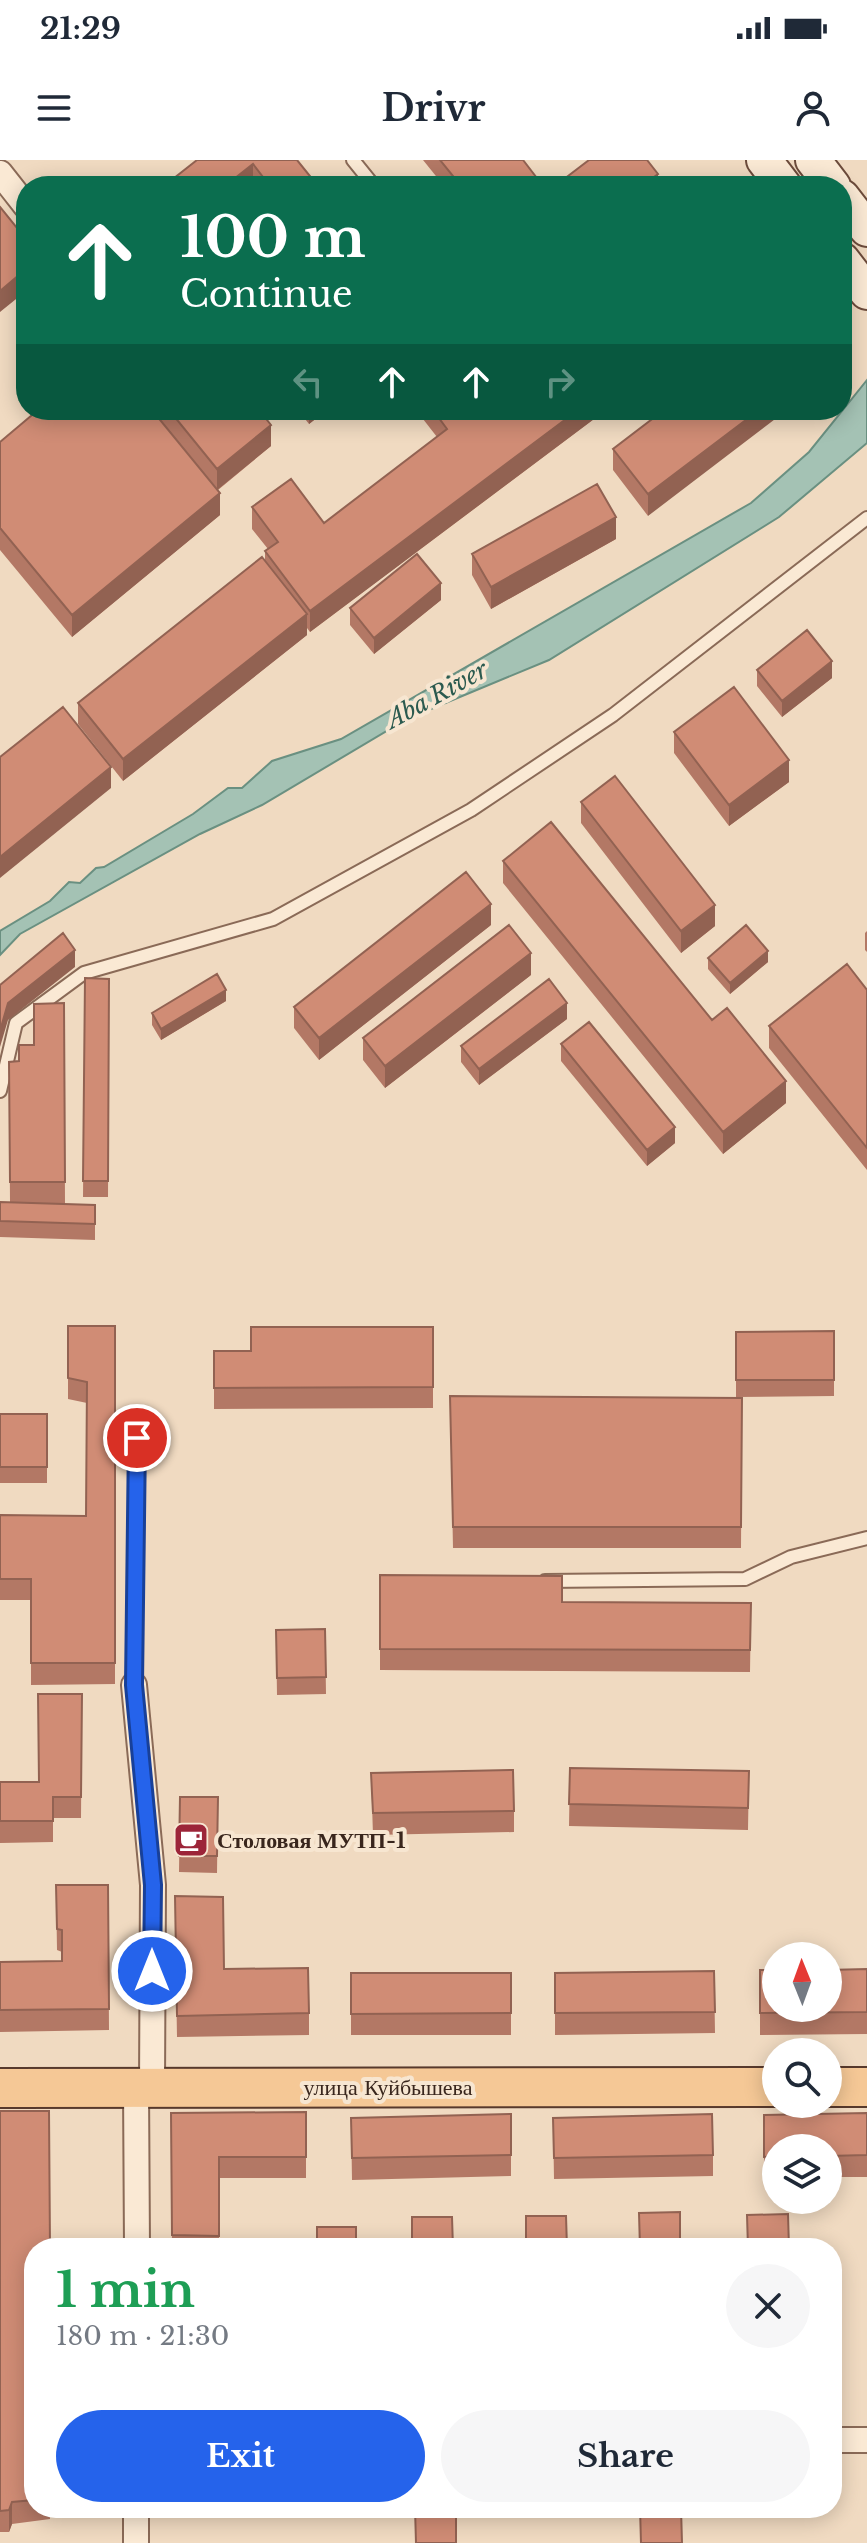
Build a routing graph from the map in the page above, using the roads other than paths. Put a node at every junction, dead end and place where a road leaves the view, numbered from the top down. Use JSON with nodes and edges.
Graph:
{"nodes":[{"id":1,"x":353,"y":160,"type":"edge"},
{"id":2,"x":764,"y":160,"type":"edge"},
{"id":3,"x":813,"y":160,"type":"edge"},
{"id":4,"x":0,"y":173,"type":"edge"},
{"id":5,"x":366,"y":176,"type":"edge"},
{"id":6,"x":776,"y":176,"type":"edge"},
{"id":7,"x":825,"y":176,"type":"edge"},
{"id":8,"x":16,"y":193,"type":"edge"},
{"id":9,"x":852,"y":210,"type":"edge"},
{"id":10,"x":867,"y":229,"type":"edge"},
{"id":11,"x":852,"y":273,"type":"edge"},
{"id":12,"x":867,"y":292,"type":"edge"},
{"id":13,"x":867,"y":518,"type":"edge"},
{"id":14,"x":0,"y":1091,"type":"edge"},
{"id":15,"x":137,"y":1438,"type":"dead end"},
{"id":16,"x":867,"y":1538,"type":"edge"},
{"id":17,"x":525,"y":1581,"type":"edge"},
{"id":18,"x":134,"y":1685,"type":"joint"},
{"id":19,"x":144,"y":2087,"type":"junction"},
{"id":20,"x":762,"y":2087,"type":"edge"},
{"id":21,"x":842,"y":2087,"type":"edge"},
{"id":22,"x":867,"y":2087,"type":"edge"},
{"id":23,"x":0,"y":2088,"type":"edge"},
{"id":24,"x":137,"y":2238,"type":"edge"},
{"id":25,"x":842,"y":2440,"type":"edge"},
{"id":26,"x":867,"y":2440,"type":"edge"},
{"id":27,"x":136,"y":2518,"type":"edge"},
{"id":28,"x":136,"y":2543,"type":"edge"}],
"edges":[{"from":1,"to":5,"type":"lane"},
{"from":2,"to":6,"type":"main road"},
{"from":3,"to":7,"type":"main road"},
{"from":4,"to":8,"type":"street"},
{"from":9,"to":10,"type":"main road"},
{"from":11,"to":12,"type":"main road"},
{"from":13,"to":14,"type":"lane"},
{"from":15,"to":18,"type":"lane"},
{"from":16,"to":17,"type":"lane"},
{"from":18,"to":19,"type":"street"},
{"from":19,"to":20,"type":"main road","name":"улица Куйбышева"},
{"from":19,"to":23,"type":"main road","name":"улица Куйбышева"},
{"from":19,"to":24,"type":"street"},
{"from":21,"to":22,"type":"main road"},
{"from":25,"to":26,"type":"street"},
{"from":27,"to":28,"type":"street"}]}
